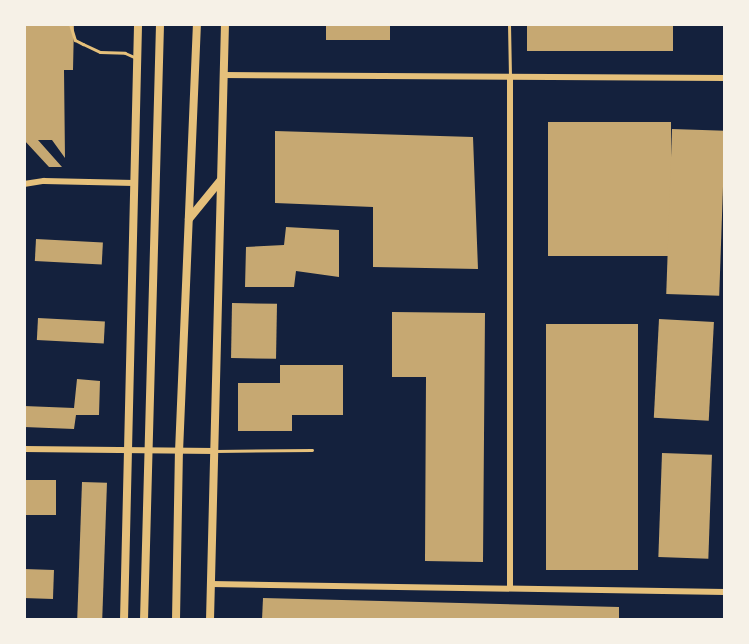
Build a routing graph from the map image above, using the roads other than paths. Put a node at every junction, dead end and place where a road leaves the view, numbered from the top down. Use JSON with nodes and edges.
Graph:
{"nodes":[{"id":1,"x":70,"y":24,"type":"edge"},
{"id":2,"x":138,"y":24,"type":"edge"},
{"id":3,"x":160,"y":24,"type":"edge"},
{"id":4,"x":197,"y":24,"type":"edge"},
{"id":5,"x":225,"y":24,"type":"edge"},
{"id":6,"x":509,"y":24,"type":"edge"},
{"id":7,"x":137,"y":58,"type":"junction"},
{"id":8,"x":223,"y":75,"type":"junction"},
{"id":9,"x":510,"y":76,"type":"junction"},
{"id":10,"x":725,"y":78,"type":"edge"},
{"id":11,"x":221,"y":180,"type":"junction"},
{"id":12,"x":134,"y":183,"type":"junction"},
{"id":13,"x":24,"y":184,"type":"edge"},
{"id":14,"x":189,"y":219,"type":"junction"},
{"id":15,"x":24,"y":449,"type":"edge"},
{"id":16,"x":128,"y":450,"type":"junction"},
{"id":17,"x":312,"y":450,"type":"dead end"},
{"id":18,"x":214,"y":451,"type":"junction"},
{"id":19,"x":147,"y":452,"type":"junction"},
{"id":20,"x":179,"y":452,"type":"junction"},
{"id":21,"x":211,"y":584,"type":"junction"},
{"id":22,"x":510,"y":587,"type":"junction"},
{"id":23,"x":725,"y":592,"type":"edge"},
{"id":24,"x":124,"y":620,"type":"edge"},
{"id":25,"x":144,"y":620,"type":"edge"},
{"id":26,"x":176,"y":620,"type":"edge"},
{"id":27,"x":210,"y":620,"type":"edge"}],
"edges":[{"from":1,"to":7,"type":"lane"},
{"from":2,"to":7,"type":"street"},
{"from":3,"to":19,"type":"main road"},
{"from":4,"to":14,"type":"main road"},
{"from":5,"to":8,"type":"street"},
{"from":6,"to":9,"type":"lane"},
{"from":7,"to":12,"type":"street"},
{"from":8,"to":9,"type":"street"},
{"from":8,"to":11,"type":"street"},
{"from":9,"to":10,"type":"street"},
{"from":9,"to":22,"type":"street"},
{"from":11,"to":14,"type":"street"},
{"from":11,"to":18,"type":"street"},
{"from":12,"to":13,"type":"street"},
{"from":12,"to":16,"type":"street"},
{"from":14,"to":20,"type":"main road"},
{"from":15,"to":16,"type":"street"},
{"from":16,"to":19,"type":"street"},
{"from":16,"to":24,"type":"street"},
{"from":17,"to":18,"type":"lane"},
{"from":18,"to":20,"type":"street"},
{"from":18,"to":21,"type":"street"},
{"from":19,"to":20,"type":"street"},
{"from":19,"to":25,"type":"main road"},
{"from":20,"to":26,"type":"main road"},
{"from":21,"to":22,"type":"street"},
{"from":21,"to":27,"type":"street"},
{"from":22,"to":23,"type":"street"}]}
